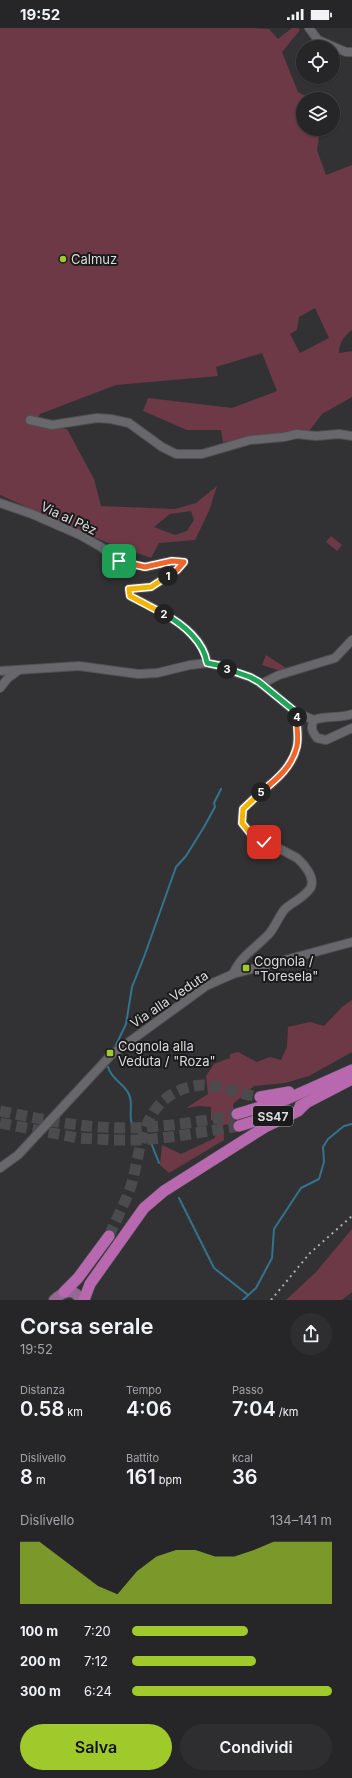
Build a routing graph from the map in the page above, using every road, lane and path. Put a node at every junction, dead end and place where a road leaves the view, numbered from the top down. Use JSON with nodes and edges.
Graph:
{"nodes":[{"id":1,"x":310,"y":28,"type":"edge"},
{"id":2,"x":352,"y":52,"type":"edge"},
{"id":3,"x":30,"y":420,"type":"dead end"},
{"id":4,"x":352,"y":436,"type":"edge"},
{"id":5,"x":0,"y":503,"type":"edge"},
{"id":6,"x":352,"y":640,"type":"edge"},
{"id":7,"x":207,"y":663,"type":"junction"},
{"id":8,"x":20,"y":670,"type":"junction"},
{"id":9,"x":0,"y":671,"type":"edge"},
{"id":10,"x":261,"y":684,"type":"junction"},
{"id":11,"x":0,"y":688,"type":"edge"},
{"id":12,"x":297,"y":713,"type":"junction"},
{"id":13,"x":352,"y":714,"type":"edge"},
{"id":14,"x":314,"y":720,"type":"junction"},
{"id":15,"x":352,"y":728,"type":"edge"},
{"id":16,"x":352,"y":942,"type":"edge"},
{"id":17,"x":233,"y":974,"type":"junction"},
{"id":18,"x":352,"y":1070,"type":"edge"},
{"id":19,"x":352,"y":1079,"type":"edge"},
{"id":20,"x":303,"y":1092,"type":"junction"},
{"id":21,"x":260,"y":1097,"type":"tunnel mouth"},
{"id":22,"x":306,"y":1103,"type":"junction"},
{"id":23,"x":237,"y":1114,"type":"tunnel mouth"},
{"id":24,"x":239,"y":1126,"type":"tunnel mouth"},
{"id":25,"x":0,"y":1168,"type":"edge"},
{"id":26,"x":109,"y":1236,"type":"tunnel mouth"},
{"id":27,"x":64,"y":1292,"type":"junction"},
{"id":28,"x":54,"y":1300,"type":"edge"},
{"id":29,"x":80,"y":1300,"type":"edge"},
{"id":30,"x":84,"y":1300,"type":"edge"}],
"edges":[{"from":1,"to":2,"type":"street"},
{"from":3,"to":4,"type":"street"},
{"from":5,"to":7,"type":"street","name":"Via al Pèz"},
{"from":6,"to":10,"type":"street"},
{"from":7,"to":8,"type":"street"},
{"from":7,"to":10,"type":"street"},
{"from":8,"to":9,"type":"street"},
{"from":8,"to":11,"type":"street"},
{"from":10,"to":12,"type":"street"},
{"from":12,"to":14,"type":"street"},
{"from":12,"to":17,"type":"street"},
{"from":13,"to":14,"type":"street"},
{"from":14,"to":15,"type":"street"},
{"from":16,"to":17,"type":"street","name":"Via alla Veduta"},
{"from":17,"to":25,"type":"street","name":"Via alla Veduta"},
{"from":18,"to":20,"type":"highway","number":"SS47"},
{"from":19,"to":22,"type":"highway","number":"SS47"},
{"from":20,"to":21,"type":"highway"},
{"from":20,"to":23,"type":"highway","number":"SS47"},
{"from":22,"to":24,"type":"highway","number":"SS47"},
{"from":22,"to":30,"type":"highway"},
{"from":26,"to":27,"type":"highway"},
{"from":27,"to":28,"type":"main road"},
{"from":27,"to":29,"type":"main road"}]}
